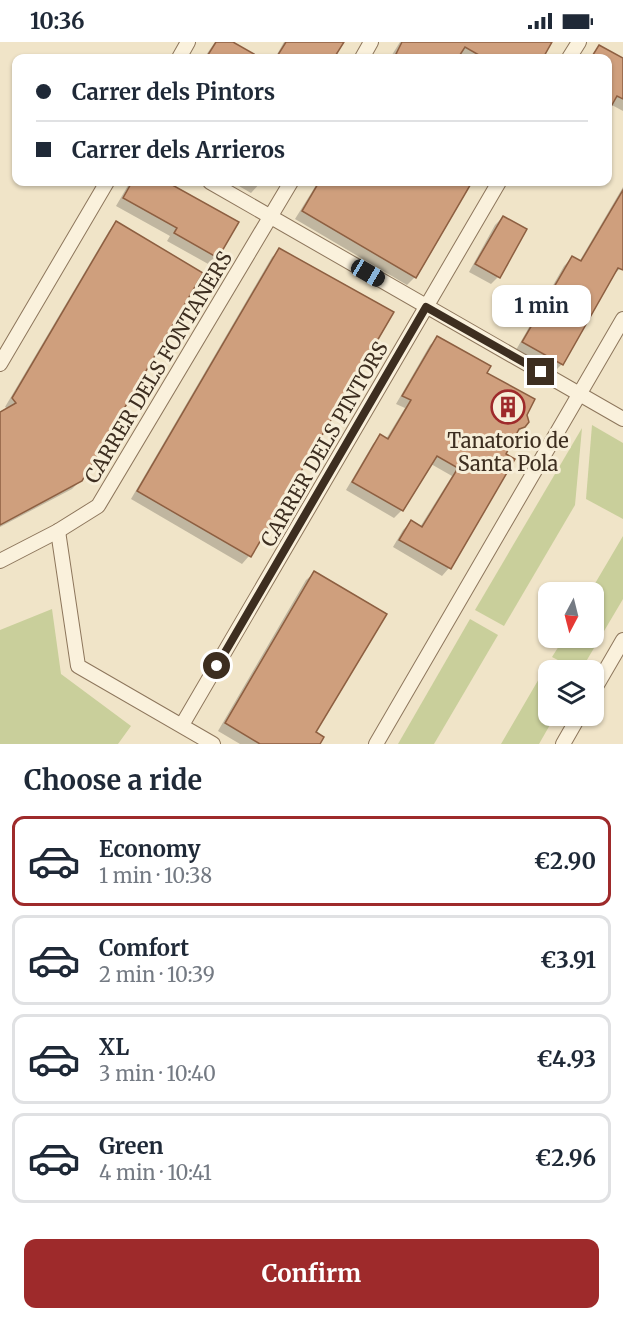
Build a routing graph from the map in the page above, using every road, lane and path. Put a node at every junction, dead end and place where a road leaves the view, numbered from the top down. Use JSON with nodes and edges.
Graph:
{"nodes":[{"id":1,"x":105,"y":186,"type":"edge"},
{"id":2,"x":217,"y":186,"type":"edge"},
{"id":3,"x":289,"y":186,"type":"edge"},
{"id":4,"x":497,"y":186,"type":"edge"},
{"id":5,"x":270,"y":217,"type":"junction"},
{"id":6,"x":426,"y":307,"type":"junction"},
{"id":7,"x":623,"y":319,"type":"edge"},
{"id":8,"x":0,"y":364,"type":"edge"},
{"id":9,"x":579,"y":393,"type":"junction"},
{"id":10,"x":623,"y":419,"type":"edge"},
{"id":11,"x":58,"y":531,"type":"junction"},
{"id":12,"x":0,"y":561,"type":"edge"},
{"id":13,"x":623,"y":640,"type":"edge"},
{"id":14,"x":604,"y":673,"type":"edge"},
{"id":15,"x":182,"y":725,"type":"junction"},
{"id":16,"x":573,"y":726,"type":"edge"},
{"id":17,"x":213,"y":744,"type":"edge"},
{"id":18,"x":376,"y":744,"type":"edge"},
{"id":19,"x":563,"y":744,"type":"edge"}],
"edges":[{"from":1,"to":8,"type":"lane"},
{"from":2,"to":5,"type":"lane"},
{"from":3,"to":5,"type":"lane","name":"CARRER DELS FONTANERS"},
{"from":4,"to":6,"type":"lane","name":"CARRER DELS PINTORS"},
{"from":5,"to":6,"type":"lane"},
{"from":5,"to":11,"type":"lane","name":"CARRER DELS FONTANERS"},
{"from":6,"to":9,"type":"lane"},
{"from":6,"to":15,"type":"lane","name":"CARRER DELS PINTORS"},
{"from":7,"to":9,"type":"lane"},
{"from":9,"to":10,"type":"lane"},
{"from":9,"to":18,"type":"lane"},
{"from":11,"to":12,"type":"lane","name":"CARRER DELS FONTANERS"},
{"from":11,"to":15,"type":"lane"},
{"from":13,"to":14,"type":"lane"},
{"from":15,"to":17,"type":"lane"},
{"from":16,"to":19,"type":"lane"}]}
